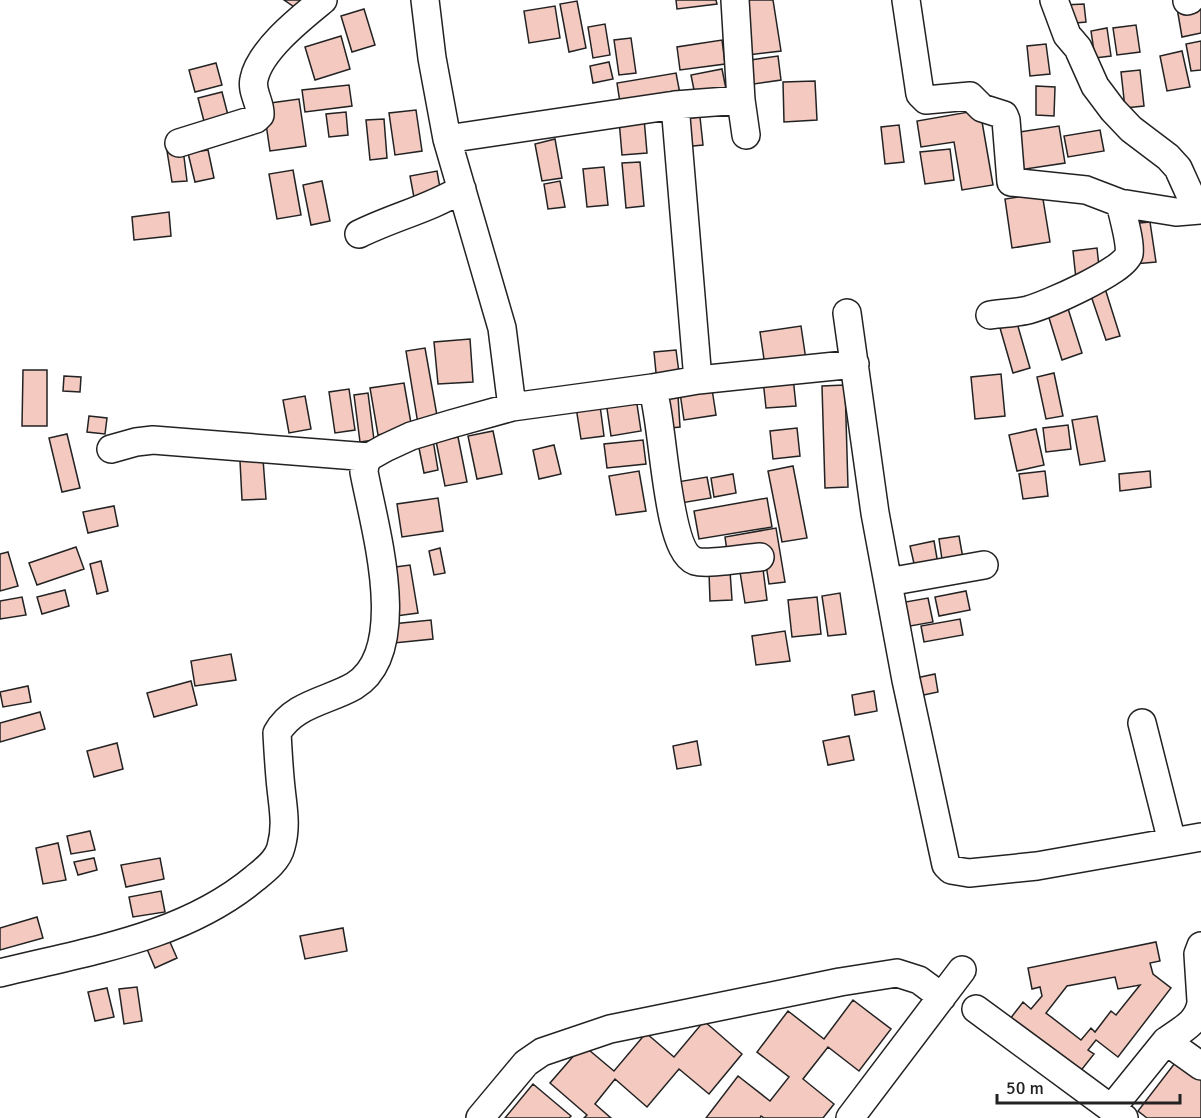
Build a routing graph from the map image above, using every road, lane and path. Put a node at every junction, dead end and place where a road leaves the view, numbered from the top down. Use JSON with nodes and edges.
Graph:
{"nodes":[{"id":1,"x":323,"y":0,"type":"edge"},
{"id":2,"x":424,"y":0,"type":"edge"},
{"id":3,"x":735,"y":0,"type":"edge"},
{"id":4,"x":906,"y":0,"type":"edge"},
{"id":5,"x":1054,"y":0,"type":"edge"},
{"id":6,"x":741,"y":100,"type":"junction"},
{"id":7,"x":675,"y":105,"type":"junction"},
{"id":8,"x":746,"y":135,"type":"dead end"},
{"id":9,"x":447,"y":139,"type":"junction"},
{"id":10,"x":179,"y":143,"type":"dead end"},
{"id":11,"x":462,"y":189,"type":"junction"},
{"id":12,"x":1120,"y":203,"type":"junction"},
{"id":13,"x":1199,"y":210,"type":"edge"},
{"id":14,"x":359,"y":234,"type":"dead end"},
{"id":15,"x":848,"y":313,"type":"dead end"},
{"id":16,"x":990,"y":315,"type":"dead end"},
{"id":17,"x":855,"y":364,"type":"junction"},
{"id":18,"x":699,"y":380,"type":"junction"},
{"id":19,"x":652,"y":388,"type":"junction"},
{"id":20,"x":512,"y":407,"type":"junction"},
{"id":21,"x":111,"y":449,"type":"dead end"},
{"id":22,"x":369,"y":457,"type":"junction"},
{"id":23,"x":760,"y":557,"type":"dead end"},
{"id":24,"x":984,"y":564,"type":"dead end"},
{"id":25,"x":888,"y":582,"type":"junction"},
{"id":26,"x":1142,"y":723,"type":"dead end"},
{"id":27,"x":1201,"y":837,"type":"edge"},
{"id":28,"x":1172,"y":842,"type":"junction"},
{"id":29,"x":1201,"y":946,"type":"edge"},
{"id":30,"x":962,"y":970,"type":"dead end"},
{"id":31,"x":0,"y":973,"type":"edge"},
{"id":32,"x":942,"y":997,"type":"junction"},
{"id":33,"x":1201,"y":1002,"type":"edge"},
{"id":34,"x":976,"y":1009,"type":"dead end"},
{"id":35,"x":1166,"y":1041,"type":"junction"},
{"id":36,"x":1201,"y":1066,"type":"edge"},
{"id":37,"x":1118,"y":1113,"type":"edge"},
{"id":38,"x":480,"y":1118,"type":"edge"},
{"id":39,"x":850,"y":1118,"type":"edge"}],
"edges":[{"from":1,"to":10,"type":"street"},
{"from":2,"to":9,"type":"street"},
{"from":3,"to":6,"type":"street"},
{"from":4,"to":12,"type":"street"},
{"from":5,"to":13,"type":"street"},
{"from":6,"to":7,"type":"street"},
{"from":6,"to":8,"type":"street"},
{"from":7,"to":9,"type":"street"},
{"from":7,"to":18,"type":"street"},
{"from":9,"to":11,"type":"street"},
{"from":11,"to":14,"type":"street"},
{"from":11,"to":20,"type":"street"},
{"from":12,"to":13,"type":"street"},
{"from":12,"to":16,"type":"street"},
{"from":15,"to":17,"type":"street"},
{"from":17,"to":18,"type":"street"},
{"from":17,"to":25,"type":"street"},
{"from":18,"to":19,"type":"street"},
{"from":19,"to":20,"type":"street"},
{"from":19,"to":23,"type":"street"},
{"from":20,"to":22,"type":"street"},
{"from":21,"to":22,"type":"street"},
{"from":22,"to":31,"type":"street"},
{"from":24,"to":25,"type":"street"},
{"from":25,"to":28,"type":"street"},
{"from":26,"to":28,"type":"street"},
{"from":27,"to":28,"type":"street"},
{"from":29,"to":33,"type":"street"},
{"from":30,"to":32,"type":"street"},
{"from":32,"to":38,"type":"street"},
{"from":32,"to":39,"type":"street"},
{"from":33,"to":35,"type":"street"},
{"from":34,"to":37,"type":"street"},
{"from":35,"to":36,"type":"street"},
{"from":35,"to":37,"type":"street"}]}
